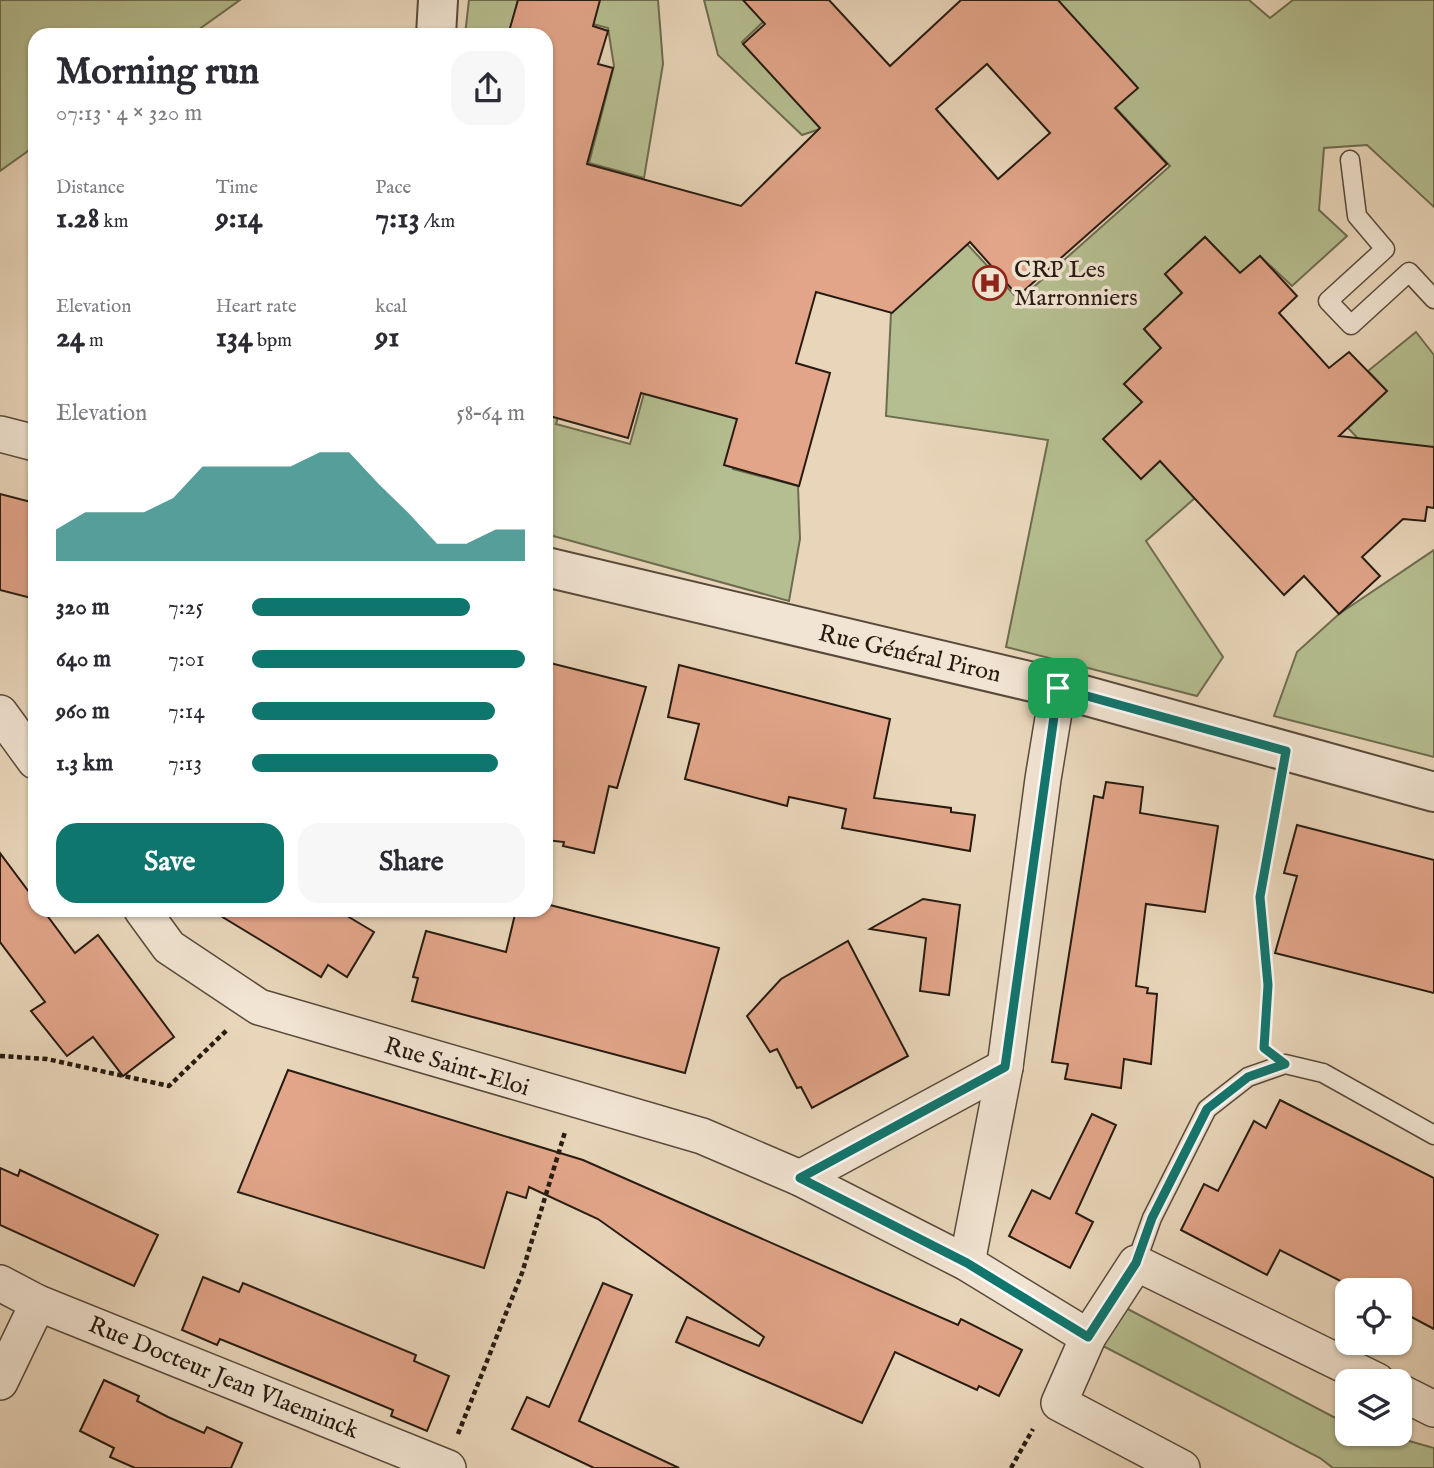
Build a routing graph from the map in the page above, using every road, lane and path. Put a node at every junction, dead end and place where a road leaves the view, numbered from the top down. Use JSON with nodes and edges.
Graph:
{"nodes":[{"id":1,"x":438,"y":0,"type":"edge"},
{"id":2,"x":436,"y":28,"type":"edge"},
{"id":3,"x":1350,"y":160,"type":"dead end"},
{"id":4,"x":1385,"y":249,"type":"junction"},
{"id":5,"x":1409,"y":272,"type":"junction"},
{"id":6,"x":1434,"y":299,"type":"edge"},
{"id":7,"x":0,"y":434,"type":"edge"},
{"id":8,"x":28,"y":441,"type":"edge"},
{"id":9,"x":553,"y":569,"type":"edge"},
{"id":10,"x":1058,"y":688,"type":"junction"},
{"id":11,"x":0,"y":713,"type":"edge"},
{"id":12,"x":28,"y":751,"type":"edge"},
{"id":13,"x":1286,"y":751,"type":"junction"},
{"id":14,"x":1434,"y":792,"type":"edge"},
{"id":15,"x":147,"y":917,"type":"edge"},
{"id":16,"x":259,"y":1007,"type":"junction"},
{"id":17,"x":0,"y":1056,"type":"edge"},
{"id":18,"x":1285,"y":1064,"type":"junction"},
{"id":19,"x":1005,"y":1067,"type":"junction"},
{"id":20,"x":574,"y":1101,"type":"junction"},
{"id":21,"x":1434,"y":1135,"type":"edge"},
{"id":22,"x":800,"y":1178,"type":"junction"},
{"id":23,"x":967,"y":1263,"type":"junction"},
{"id":24,"x":1136,"y":1263,"type":"junction"},
{"id":25,"x":0,"y":1283,"type":"edge"},
{"id":26,"x":38,"y":1303,"type":"junction"},
{"id":27,"x":1088,"y":1337,"type":"junction"},
{"id":28,"x":1352,"y":1369,"type":"edge"},
{"id":29,"x":0,"y":1382,"type":"edge"},
{"id":30,"x":1412,"y":1398,"type":"edge"},
{"id":31,"x":1434,"y":1409,"type":"edge"},
{"id":32,"x":446,"y":1467,"type":"edge"},
{"id":33,"x":1182,"y":1468,"type":"edge"}],
"edges":[{"from":1,"to":2,"type":"street"},
{"from":3,"to":4,"type":"lane"},
{"from":4,"to":5,"type":"lane"},
{"from":4,"to":5,"type":"lane"},
{"from":5,"to":6,"type":"lane"},
{"from":7,"to":8,"type":"street"},
{"from":9,"to":10,"type":"street","name":"Rue Général Piron"},
{"from":10,"to":13,"type":"street","name":"Rue Général Piron"},
{"from":10,"to":19,"type":"street"},
{"from":11,"to":12,"type":"street"},
{"from":13,"to":14,"type":"street","name":"Rue Général Piron"},
{"from":13,"to":18,"type":"path"},
{"from":15,"to":16,"type":"street","name":"Rue Saint-Eloi"},
{"from":16,"to":17,"type":"path"},
{"from":16,"to":20,"type":"street","name":"Rue Saint-Eloi"},
{"from":18,"to":21,"type":"lane"},
{"from":18,"to":24,"type":"lane"},
{"from":19,"to":22,"type":"street"},
{"from":19,"to":23,"type":"street"},
{"from":20,"to":22,"type":"street","name":"Rue Saint-Eloi"},
{"from":20,"to":32,"type":"path"},
{"from":22,"to":23,"type":"street","name":"Rue Saint-Eloi"},
{"from":23,"to":27,"type":"street","name":"Rue Saint-Eloi"},
{"from":24,"to":27,"type":"street"},
{"from":24,"to":28,"type":"street"},
{"from":25,"to":26,"type":"street","name":"Rue Docteur Jean Vlaeminck"},
{"from":26,"to":29,"type":"street"},
{"from":26,"to":32,"type":"street","name":"Rue Docteur Jean Vlaeminck"},
{"from":27,"to":33,"type":"street"},
{"from":30,"to":31,"type":"street"}]}
